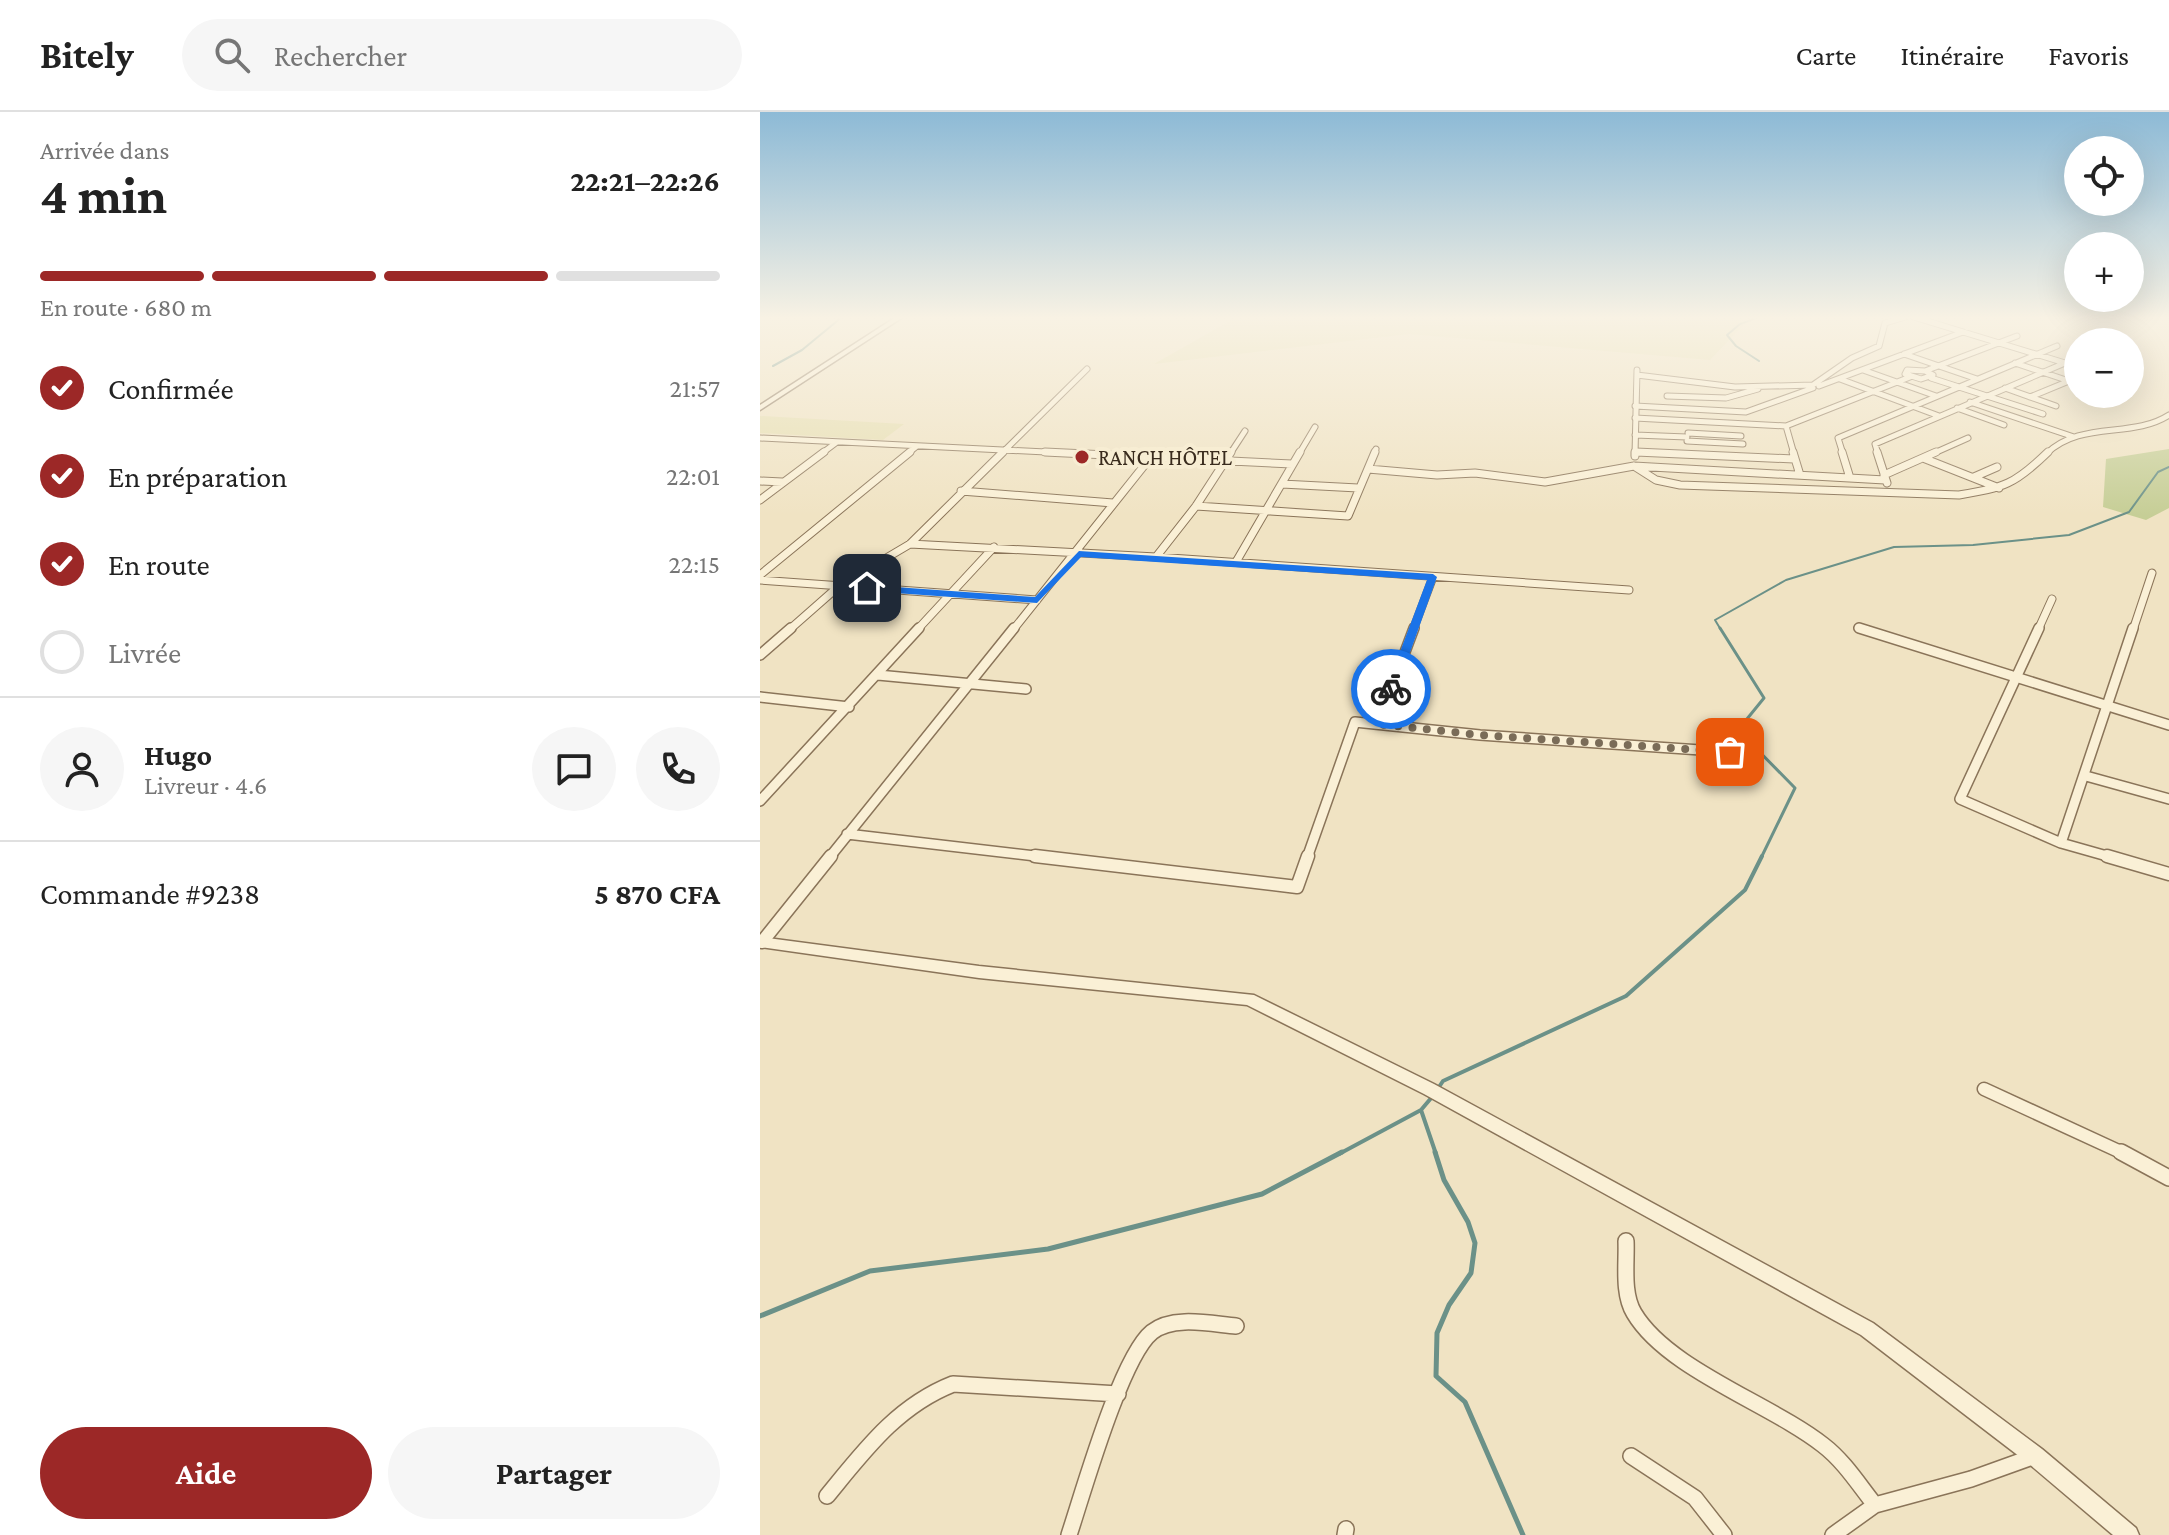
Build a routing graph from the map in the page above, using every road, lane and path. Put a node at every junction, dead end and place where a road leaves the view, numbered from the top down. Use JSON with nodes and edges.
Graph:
{"nodes":[{"id":1,"x":798,"y":383,"type":"edge"},
{"id":2,"x":1072,"y":383,"type":"edge"},
{"id":3,"x":1636,"y":383,"type":"edge"},
{"id":4,"x":1665,"y":383,"type":"edge"},
{"id":5,"x":1709,"y":383,"type":"edge"},
{"id":6,"x":1819,"y":383,"type":"edge"},
{"id":7,"x":1825,"y":383,"type":"edge"},
{"id":8,"x":1852,"y":383,"type":"edge"},
{"id":9,"x":1898,"y":383,"type":"edge"},
{"id":10,"x":1900,"y":383,"type":"edge"},
{"id":11,"x":1949,"y":383,"type":"edge"},
{"id":12,"x":1964,"y":383,"type":"edge"},
{"id":13,"x":2015,"y":383,"type":"edge"},
{"id":14,"x":2063,"y":383,"type":"edge"},
{"id":15,"x":1764,"y":386,"type":"junction"},
{"id":16,"x":1816,"y":386,"type":"junction"},
{"id":17,"x":1957,"y":386,"type":"junction"},
{"id":18,"x":2005,"y":388,"type":"junction"},
{"id":19,"x":1875,"y":392,"type":"junction"},
{"id":20,"x":1989,"y":395,"type":"junction"},
{"id":21,"x":1667,"y":396,"type":"junction"},
{"id":22,"x":1936,"y":396,"type":"junction"},
{"id":23,"x":2030,"y":397,"type":"junction"},
{"id":24,"x":1970,"y":402,"type":"junction"},
{"id":25,"x":1635,"y":406,"type":"junction"},
{"id":26,"x":1913,"y":406,"type":"junction"},
{"id":27,"x":2056,"y":406,"type":"dead end"},
{"id":28,"x":760,"y":408,"type":"edge"},
{"id":29,"x":1667,"y":408,"type":"junction"},
{"id":30,"x":1957,"y":408,"type":"junction"},
{"id":31,"x":1746,"y":412,"type":"junction"},
{"id":32,"x":2043,"y":414,"type":"dead end"},
{"id":33,"x":2169,"y":415,"type":"edge"},
{"id":34,"x":1939,"y":416,"type":"junction"},
{"id":35,"x":1635,"y":418,"type":"junction"},
{"id":36,"x":1687,"y":421,"type":"junction"},
{"id":37,"x":1739,"y":423,"type":"junction"},
{"id":38,"x":1748,"y":424,"type":"junction"},
{"id":39,"x":2004,"y":425,"type":"dead end"},
{"id":40,"x":1786,"y":426,"type":"junction"},
{"id":41,"x":1315,"y":427,"type":"dead end"},
{"id":42,"x":1245,"y":431,"type":"dead end"},
{"id":43,"x":1635,"y":435,"type":"junction"},
{"id":44,"x":1687,"y":437,"type":"junction"},
{"id":45,"x":2074,"y":437,"type":"junction"},
{"id":46,"x":760,"y":438,"type":"edge"},
{"id":47,"x":1968,"y":438,"type":"dead end"},
{"id":48,"x":1742,"y":440,"type":"junction"},
{"id":49,"x":837,"y":442,"type":"junction"},
{"id":50,"x":917,"y":446,"type":"junction"},
{"id":51,"x":1376,"y":449,"type":"dead end"},
{"id":52,"x":1002,"y":450,"type":"junction"},
{"id":53,"x":1636,"y":452,"type":"junction"},
{"id":54,"x":1688,"y":454,"type":"junction"},
{"id":55,"x":1151,"y":457,"type":"junction"},
{"id":56,"x":1744,"y":457,"type":"junction"},
{"id":57,"x":1923,"y":458,"type":"junction"},
{"id":58,"x":1794,"y":459,"type":"junction"},
{"id":59,"x":1225,"y":461,"type":"junction"},
{"id":60,"x":1292,"y":464,"type":"junction"},
{"id":61,"x":1634,"y":466,"type":"junction"},
{"id":62,"x":1997,"y":467,"type":"dead end"},
{"id":63,"x":1368,"y":469,"type":"junction"},
{"id":64,"x":1748,"y":472,"type":"junction"},
{"id":65,"x":1800,"y":475,"type":"junction"},
{"id":66,"x":1884,"y":477,"type":"junction"},
{"id":67,"x":1974,"y":477,"type":"junction"},
{"id":68,"x":1850,"y":478,"type":"junction"},
{"id":69,"x":760,"y":481,"type":"edge"},
{"id":70,"x":782,"y":482,"type":"junction"},
{"id":71,"x":1282,"y":484,"type":"junction"},
{"id":72,"x":1358,"y":488,"type":"junction"},
{"id":73,"x":2000,"y":488,"type":"junction"},
{"id":74,"x":961,"y":491,"type":"junction"},
{"id":75,"x":1892,"y":491,"type":"junction"},
{"id":76,"x":760,"y":500,"type":"edge"},
{"id":77,"x":1113,"y":503,"type":"junction"},
{"id":78,"x":1196,"y":506,"type":"junction"},
{"id":79,"x":1266,"y":511,"type":"junction"},
{"id":80,"x":910,"y":544,"type":"junction"},
{"id":81,"x":994,"y":547,"type":"junction"},
{"id":82,"x":1079,"y":554,"type":"junction"},
{"id":83,"x":1156,"y":557,"type":"junction"},
{"id":84,"x":1236,"y":562,"type":"junction"},
{"id":85,"x":2152,"y":573,"type":"dead end"},
{"id":86,"x":760,"y":577,"type":"edge"},
{"id":87,"x":1433,"y":577,"type":"junction"},
{"id":88,"x":839,"y":586,"type":"junction"},
{"id":89,"x":1629,"y":590,"type":"dead end"},
{"id":90,"x":953,"y":594,"type":"junction"},
{"id":91,"x":2052,"y":599,"type":"dead end"},
{"id":92,"x":1037,"y":600,"type":"junction"},
{"id":93,"x":1859,"y":628,"type":"dead end"},
{"id":94,"x":760,"y":655,"type":"edge"},
{"id":95,"x":878,"y":675,"type":"junction"},
{"id":96,"x":2016,"y":677,"type":"junction"},
{"id":97,"x":970,"y":684,"type":"junction"},
{"id":98,"x":1026,"y":689,"type":"dead end"},
{"id":99,"x":760,"y":697,"type":"edge"},
{"id":100,"x":2109,"y":706,"type":"junction"},
{"id":101,"x":849,"y":707,"type":"junction"},
{"id":102,"x":1378,"y":724,"type":"junction"},
{"id":103,"x":2169,"y":725,"type":"edge"},
{"id":104,"x":1730,"y":752,"type":"dead end"},
{"id":105,"x":2086,"y":776,"type":"junction"},
{"id":106,"x":2169,"y":799,"type":"edge"},
{"id":107,"x":760,"y":801,"type":"edge"},
{"id":108,"x":847,"y":834,"type":"junction"},
{"id":109,"x":2061,"y":843,"type":"junction"},
{"id":110,"x":2169,"y":874,"type":"edge"},
{"id":111,"x":761,"y":942,"type":"edge"},
{"id":112,"x":1984,"y":1089,"type":"dead end"},
{"id":113,"x":2169,"y":1178,"type":"edge"},
{"id":114,"x":1626,"y":1241,"type":"dead end"},
{"id":115,"x":1236,"y":1326,"type":"dead end"},
{"id":116,"x":1118,"y":1394,"type":"junction"},
{"id":117,"x":1631,"y":1456,"type":"dead end"},
{"id":118,"x":2035,"y":1456,"type":"junction"},
{"id":119,"x":827,"y":1496,"type":"dead end"},
{"id":120,"x":1875,"y":1505,"type":"junction"},
{"id":121,"x":1069,"y":1535,"type":"edge"},
{"id":122,"x":1724,"y":1535,"type":"edge"},
{"id":123,"x":1833,"y":1535,"type":"edge"},
{"id":124,"x":2129,"y":1535,"type":"edge"}],
"edges":[{"from":1,"to":28,"type":"street"},
{"from":2,"to":52,"type":"street"},
{"from":3,"to":25,"type":"street"},
{"from":4,"to":21,"type":"street"},
{"from":5,"to":15,"type":"street"},
{"from":6,"to":16,"type":"street"},
{"from":7,"to":16,"type":"street"},
{"from":8,"to":19,"type":"street"},
{"from":9,"to":19,"type":"street"},
{"from":10,"to":22,"type":"street"},
{"from":11,"to":17,"type":"street"},
{"from":12,"to":17,"type":"street"},
{"from":13,"to":18,"type":"street"},
{"from":14,"to":23,"type":"street"},
{"from":15,"to":16,"type":"street"},
{"from":15,"to":21,"type":"street"},
{"from":16,"to":31,"type":"street"},
{"from":17,"to":20,"type":"street"},
{"from":17,"to":22,"type":"street"},
{"from":18,"to":20,"type":"street"},
{"from":18,"to":23,"type":"street"},
{"from":19,"to":26,"type":"street"},
{"from":19,"to":40,"type":"street"},
{"from":20,"to":24,"type":"street"},
{"from":20,"to":32,"type":"street"},
{"from":21,"to":29,"type":"street"},
{"from":22,"to":26,"type":"street"},
{"from":23,"to":27,"type":"street"},
{"from":24,"to":30,"type":"street"},
{"from":24,"to":45,"type":"street"},
{"from":25,"to":29,"type":"street"},
{"from":25,"to":35,"type":"street"},
{"from":26,"to":34,"type":"street"},
{"from":26,"to":68,"type":"street"},
{"from":29,"to":31,"type":"street"},
{"from":30,"to":34,"type":"street"},
{"from":30,"to":39,"type":"street"},
{"from":31,"to":38,"type":"street"},
{"from":33,"to":45,"type":"street"},
{"from":34,"to":66,"type":"street"},
{"from":35,"to":36,"type":"street"},
{"from":35,"to":43,"type":"street"},
{"from":36,"to":37,"type":"street"},
{"from":36,"to":44,"type":"street"},
{"from":37,"to":38,"type":"street"},
{"from":37,"to":48,"type":"street"},
{"from":38,"to":40,"type":"street"},
{"from":40,"to":58,"type":"street"},
{"from":41,"to":60,"type":"street"},
{"from":42,"to":59,"type":"street"},
{"from":43,"to":44,"type":"street"},
{"from":43,"to":53,"type":"street"},
{"from":44,"to":48,"type":"street"},
{"from":44,"to":54,"type":"street"},
{"from":45,"to":73,"type":"street"},
{"from":46,"to":49,"type":"street"},
{"from":47,"to":57,"type":"street"},
{"from":48,"to":56,"type":"street"},
{"from":49,"to":50,"type":"street"},
{"from":49,"to":70,"type":"street"},
{"from":50,"to":52,"type":"street"},
{"from":50,"to":86,"type":"street"},
{"from":51,"to":63,"type":"street"},
{"from":52,"to":55,"type":"street"},
{"from":52,"to":74,"type":"street"},
{"from":53,"to":54,"type":"street"},
{"from":53,"to":61,"type":"street"},
{"from":54,"to":56,"type":"street"},
{"from":55,"to":59,"type":"street"},
{"from":55,"to":77,"type":"street"},
{"from":56,"to":58,"type":"street"},
{"from":56,"to":64,"type":"street"},
{"from":57,"to":66,"type":"street"},
{"from":57,"to":67,"type":"street"},
{"from":58,"to":65,"type":"street"},
{"from":59,"to":60,"type":"street"},
{"from":59,"to":78,"type":"street"},
{"from":60,"to":71,"type":"street"},
{"from":61,"to":63,"type":"street"},
{"from":61,"to":64,"type":"street"},
{"from":61,"to":75,"type":"street"},
{"from":62,"to":67,"type":"street"},
{"from":63,"to":72,"type":"street"},
{"from":64,"to":65,"type":"street"},
{"from":65,"to":68,"type":"street"},
{"from":66,"to":68,"type":"street"},
{"from":66,"to":75,"type":"street"},
{"from":67,"to":73,"type":"street"},
{"from":69,"to":70,"type":"street"},
{"from":70,"to":76,"type":"street"},
{"from":71,"to":72,"type":"street"},
{"from":71,"to":79,"type":"street"},
{"from":72,"to":79,"type":"street"},
{"from":73,"to":75,"type":"street"},
{"from":74,"to":77,"type":"street"},
{"from":74,"to":80,"type":"street"},
{"from":77,"to":82,"type":"street"},
{"from":78,"to":79,"type":"street"},
{"from":78,"to":83,"type":"street"},
{"from":79,"to":84,"type":"street"},
{"from":80,"to":81,"type":"street"},
{"from":80,"to":88,"type":"street"},
{"from":81,"to":82,"type":"street"},
{"from":81,"to":90,"type":"street"},
{"from":82,"to":83,"type":"street"},
{"from":82,"to":92,"type":"street"},
{"from":83,"to":84,"type":"street"},
{"from":84,"to":87,"type":"street"},
{"from":85,"to":100,"type":"street"},
{"from":86,"to":88,"type":"street"},
{"from":87,"to":89,"type":"street"},
{"from":87,"to":102,"type":"street"},
{"from":88,"to":90,"type":"street"},
{"from":88,"to":94,"type":"street"},
{"from":90,"to":92,"type":"street"},
{"from":90,"to":95,"type":"street"},
{"from":91,"to":96,"type":"street"},
{"from":92,"to":97,"type":"street"},
{"from":93,"to":96,"type":"street"},
{"from":95,"to":97,"type":"street"},
{"from":95,"to":101,"type":"street"},
{"from":96,"to":100,"type":"street"},
{"from":96,"to":109,"type":"street"},
{"from":97,"to":98,"type":"street"},
{"from":97,"to":108,"type":"street"},
{"from":99,"to":101,"type":"street"},
{"from":100,"to":103,"type":"street"},
{"from":100,"to":105,"type":"street"},
{"from":101,"to":107,"type":"street"},
{"from":102,"to":104,"type":"street"},
{"from":102,"to":108,"type":"street"},
{"from":105,"to":106,"type":"street"},
{"from":105,"to":109,"type":"street"},
{"from":108,"to":111,"type":"street"},
{"from":109,"to":110,"type":"street"},
{"from":111,"to":118,"type":"street"},
{"from":112,"to":113,"type":"street"},
{"from":114,"to":120,"type":"street"},
{"from":115,"to":116,"type":"street"},
{"from":116,"to":119,"type":"street"},
{"from":116,"to":121,"type":"street"},
{"from":117,"to":122,"type":"street"},
{"from":118,"to":120,"type":"street"},
{"from":118,"to":124,"type":"street"},
{"from":120,"to":123,"type":"street"}]}
